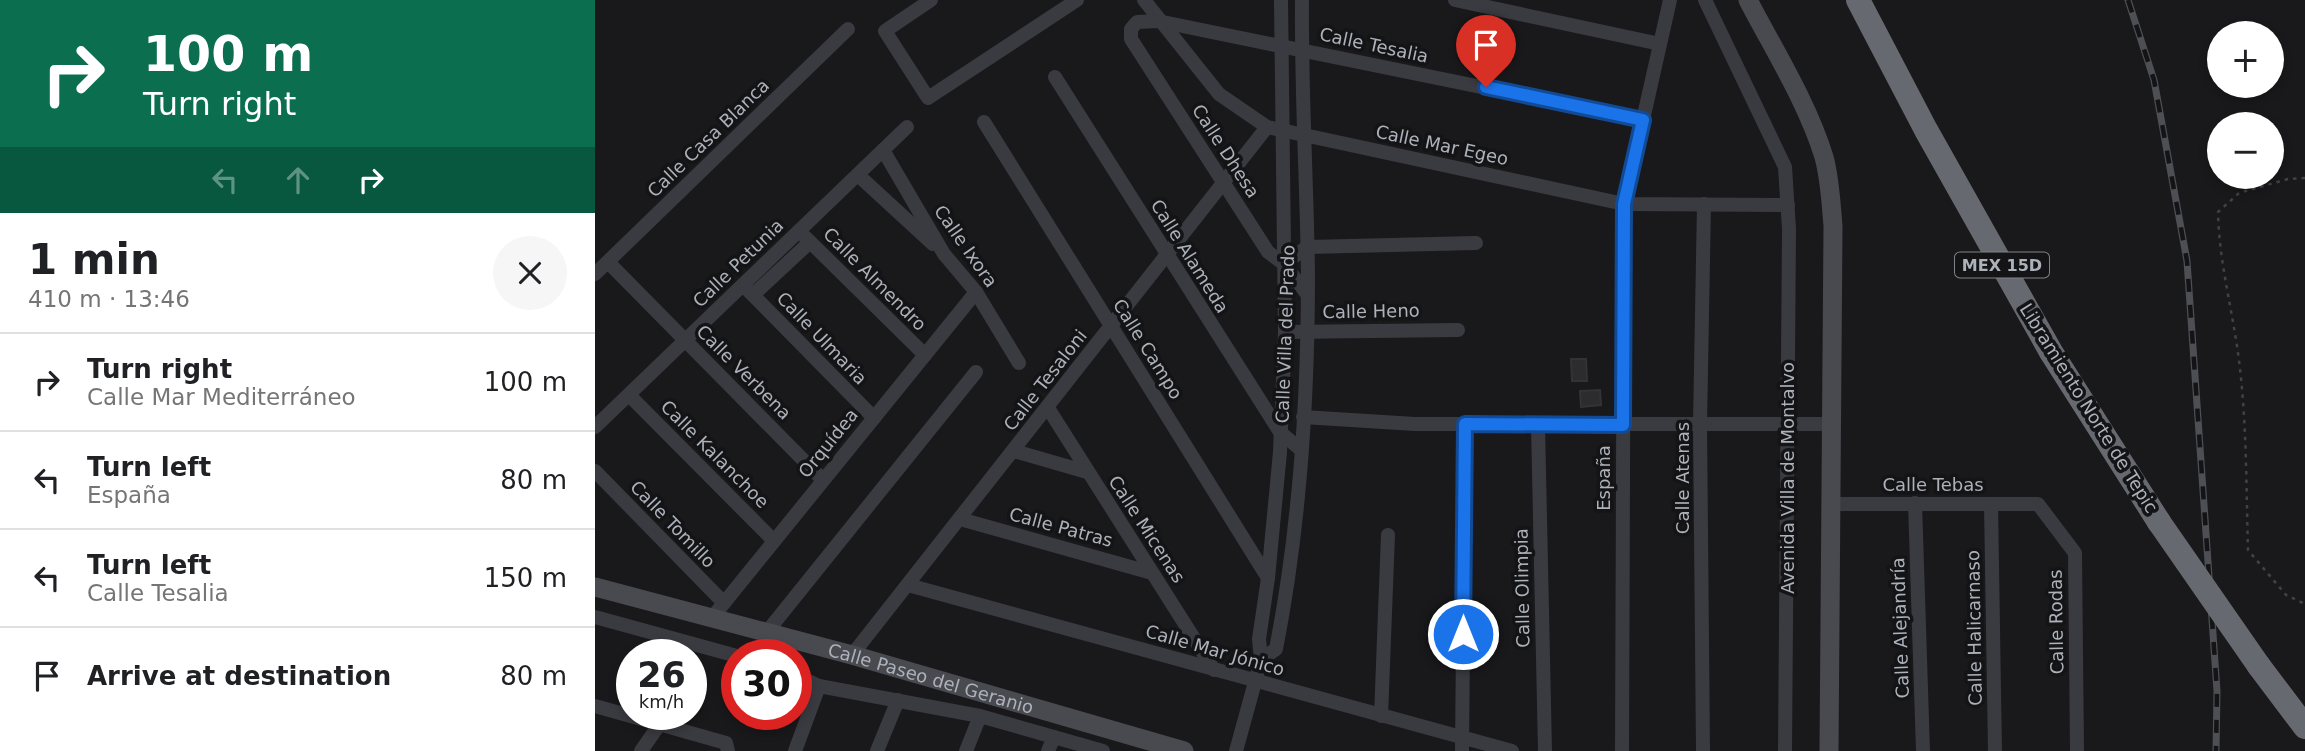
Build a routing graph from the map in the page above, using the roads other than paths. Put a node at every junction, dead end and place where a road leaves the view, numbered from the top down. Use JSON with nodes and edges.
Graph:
{"nodes":[{"id":1,"x":931,"y":0,"type":"edge"},
{"id":2,"x":1077,"y":0,"type":"edge"},
{"id":3,"x":1144,"y":0,"type":"edge"},
{"id":4,"x":1281,"y":0,"type":"edge"},
{"id":5,"x":1302,"y":0,"type":"edge"},
{"id":6,"x":1455,"y":0,"type":"edge"},
{"id":7,"x":1670,"y":0,"type":"edge"},
{"id":8,"x":1705,"y":0,"type":"edge"},
{"id":9,"x":1748,"y":0,"type":"edge"},
{"id":10,"x":1858,"y":0,"type":"edge"},
{"id":11,"x":1137,"y":22,"type":"joint"},
{"id":12,"x":1158,"y":22,"type":"junction"},
{"id":13,"x":848,"y":29,"type":"dead end"},
{"id":14,"x":1660,"y":44,"type":"junction"},
{"id":15,"x":1281,"y":46,"type":"junction"},
{"id":16,"x":1302,"y":50,"type":"junction"},
{"id":17,"x":1055,"y":77,"type":"dead end"},
{"id":18,"x":1643,"y":120,"type":"junction"},
{"id":19,"x":984,"y":122,"type":"dead end"},
{"id":20,"x":907,"y":127,"type":"dead end"},
{"id":21,"x":1267,"y":127,"type":"junction"},
{"id":22,"x":1283,"y":131,"type":"junction"},
{"id":23,"x":1302,"y":136,"type":"junction"},
{"id":24,"x":883,"y":150,"type":"junction"},
{"id":25,"x":858,"y":175,"type":"junction"},
{"id":26,"x":1224,"y":182,"type":"junction"},
{"id":27,"x":1624,"y":204,"type":"junction"},
{"id":28,"x":1704,"y":204,"type":"junction"},
{"id":29,"x":1788,"y":205,"type":"junction"},
{"id":30,"x":804,"y":237,"type":"junction"},
{"id":31,"x":1476,"y":243,"type":"dead end"},
{"id":32,"x":1307,"y":247,"type":"junction"},
{"id":33,"x":944,"y":254,"type":"junction"},
{"id":34,"x":1166,"y":256,"type":"junction"},
{"id":35,"x":608,"y":262,"type":"junction"},
{"id":36,"x":1283,"y":264,"type":"junction"},
{"id":37,"x":595,"y":274,"type":"edge"},
{"id":38,"x":748,"y":290,"type":"junction"},
{"id":39,"x":976,"y":292,"type":"junction"},
{"id":40,"x":1307,"y":294,"type":"junction"},
{"id":41,"x":1111,"y":326,"type":"junction"},
{"id":42,"x":1458,"y":330,"type":"dead end"},
{"id":43,"x":1307,"y":331,"type":"junction"},
{"id":44,"x":1285,"y":332,"type":"junction"},
{"id":45,"x":686,"y":340,"type":"junction"},
{"id":46,"x":925,"y":355,"type":"junction"},
{"id":47,"x":1019,"y":363,"type":"dead end"},
{"id":48,"x":976,"y":372,"type":"dead end"},
{"id":49,"x":629,"y":395,"type":"junction"},
{"id":50,"x":1048,"y":408,"type":"junction"},
{"id":51,"x":1303,"y":417,"type":"junction"},
{"id":52,"x":874,"y":418,"type":"junction"},
{"id":53,"x":1465,"y":424,"type":"junction"},
{"id":54,"x":1700,"y":424,"type":"junction"},
{"id":55,"x":1788,"y":424,"type":"junction"},
{"id":56,"x":1831,"y":424,"type":"junction"},
{"id":57,"x":1538,"y":425,"type":"junction"},
{"id":58,"x":1623,"y":425,"type":"junction"},
{"id":59,"x":595,"y":427,"type":"edge"},
{"id":60,"x":1280,"y":432,"type":"junction"},
{"id":61,"x":1300,"y":449,"type":"junction"},
{"id":62,"x":1013,"y":451,"type":"junction"},
{"id":63,"x":595,"y":471,"type":"edge"},
{"id":64,"x":1087,"y":472,"type":"junction"},
{"id":65,"x":823,"y":480,"type":"junction"},
{"id":66,"x":1915,"y":503,"type":"junction"},
{"id":67,"x":1829,"y":504,"type":"junction"},
{"id":68,"x":1991,"y":504,"type":"junction"},
{"id":69,"x":2038,"y":504,"type":"joint"},
{"id":70,"x":960,"y":519,"type":"junction"},
{"id":71,"x":1388,"y":536,"type":"dead end"},
{"id":72,"x":774,"y":541,"type":"junction"},
{"id":73,"x":1152,"y":573,"type":"junction"},
{"id":74,"x":1268,"y":578,"type":"junction"},
{"id":75,"x":599,"y":585,"type":"edge"},
{"id":76,"x":908,"y":585,"type":"junction"},
{"id":77,"x":1287,"y":589,"type":"junction"},
{"id":78,"x":724,"y":603,"type":"junction"},
{"id":79,"x":595,"y":617,"type":"edge"},
{"id":80,"x":711,"y":619,"type":"junction"},
{"id":81,"x":767,"y":633,"type":"junction"},
{"id":82,"x":776,"y":639,"type":"edge"},
{"id":83,"x":812,"y":650,"type":"edge"},
{"id":84,"x":721,"y":652,"type":"edge"},
{"id":85,"x":852,"y":655,"type":"junction"},
{"id":86,"x":1261,"y":660,"type":"junction"},
{"id":87,"x":1214,"y":670,"type":"junction"},
{"id":88,"x":1253,"y":681,"type":"junction"},
{"id":89,"x":812,"y":683,"type":"edge"},
{"id":90,"x":819,"y":686,"type":"junction"},
{"id":91,"x":898,"y":700,"type":"junction"},
{"id":92,"x":595,"y":706,"type":"edge"},
{"id":93,"x":616,"y":712,"type":"edge"},
{"id":94,"x":980,"y":716,"type":"junction"},
{"id":95,"x":1381,"y":716,"type":"junction"},
{"id":96,"x":2305,"y":727,"type":"edge"},
{"id":97,"x":656,"y":730,"type":"edge"},
{"id":98,"x":674,"y":730,"type":"edge"},
{"id":99,"x":1051,"y":744,"type":"edge"},
{"id":100,"x":1463,"y":745,"type":"edge"},
{"id":101,"x":727,"y":747,"type":"edge"},
{"id":102,"x":641,"y":751,"type":"edge"},
{"id":103,"x":795,"y":751,"type":"edge"},
{"id":104,"x":877,"y":751,"type":"edge"},
{"id":105,"x":966,"y":751,"type":"edge"},
{"id":106,"x":1103,"y":751,"type":"edge"},
{"id":107,"x":1184,"y":751,"type":"edge"},
{"id":108,"x":1236,"y":751,"type":"edge"},
{"id":109,"x":1511,"y":751,"type":"edge"},
{"id":110,"x":1545,"y":751,"type":"edge"},
{"id":111,"x":1622,"y":751,"type":"edge"},
{"id":112,"x":1703,"y":751,"type":"edge"},
{"id":113,"x":1785,"y":751,"type":"edge"},
{"id":114,"x":1829,"y":751,"type":"edge"},
{"id":115,"x":1923,"y":751,"type":"edge"},
{"id":116,"x":1995,"y":751,"type":"edge"},
{"id":117,"x":2077,"y":751,"type":"edge"}],
"edges":[{"from":1,"to":2,"type":"street"},
{"from":3,"to":12,"type":"street","name":"Calle Mar Egeo"},
{"from":4,"to":15,"type":"street","name":"Calle Villa del Prado"},
{"from":5,"to":16,"type":"street","name":"Calle Villa del Prado"},
{"from":6,"to":14,"type":"street"},
{"from":7,"to":14,"type":"street","name":"España"},
{"from":8,"to":29,"type":"street","name":"Avenida Villa de Montalvo"},
{"from":9,"to":56,"type":"street"},
{"from":10,"to":96,"type":"highway","name":"Libramiento Norte de Tepic","number":"MEX 15D","bridge":true},
{"from":11,"to":12,"type":"street","name":"Calle Tesalia"},
{"from":11,"to":26,"type":"street","name":"Calle Dhesa"},
{"from":12,"to":15,"type":"street","name":"Calle Tesalia"},
{"from":12,"to":21,"type":"street","name":"Calle Mar Egeo"},
{"from":13,"to":35,"type":"street","name":"Calle Casa Blanca"},
{"from":14,"to":18,"type":"street","name":"España"},
{"from":15,"to":16,"type":"street","name":"Calle Tesalia"},
{"from":15,"to":22,"type":"street","name":"Calle Villa del Prado"},
{"from":16,"to":18,"type":"street","name":"Calle Tesalia"},
{"from":16,"to":23,"type":"street","name":"Calle Villa del Prado"},
{"from":17,"to":34,"type":"street","name":"Calle Alameda"},
{"from":18,"to":27,"type":"street","name":"España"},
{"from":19,"to":41,"type":"street","name":"Calle Campo"},
{"from":20,"to":24,"type":"street","name":"Calle Petunia"},
{"from":21,"to":22,"type":"street","name":"Calle Mar Egeo"},
{"from":21,"to":26,"type":"street","name":"Calle Tesaloni"},
{"from":22,"to":23,"type":"street","name":"Calle Mar Egeo"},
{"from":22,"to":36,"type":"street","name":"Calle Villa del Prado"},
{"from":23,"to":27,"type":"street","name":"Calle Mar Egeo"},
{"from":23,"to":32,"type":"street","name":"Calle Villa del Prado"},
{"from":24,"to":25,"type":"street","name":"Calle Petunia"},
{"from":24,"to":33,"type":"street","name":"Calle Ixora"},
{"from":25,"to":30,"type":"street","name":"Calle Petunia"},
{"from":25,"to":33,"type":"street"},
{"from":26,"to":34,"type":"street","name":"Calle Tesaloni"},
{"from":26,"to":36,"type":"street","name":"Calle Dhesa"},
{"from":27,"to":28,"type":"street","name":"Calle Mar Egeo"},
{"from":27,"to":58,"type":"street","name":"España"},
{"from":28,"to":29,"type":"street","name":"Calle Mar Egeo"},
{"from":28,"to":54,"type":"street","name":"Calle Atenas"},
{"from":29,"to":55,"type":"street","name":"Avenida Villa de Montalvo"},
{"from":30,"to":38,"type":"street","name":"Calle Petunia"},
{"from":30,"to":46,"type":"street","name":"Calle Almendro"},
{"from":31,"to":32,"type":"street"},
{"from":32,"to":36,"type":"street"},
{"from":32,"to":40,"type":"street","name":"Calle Villa del Prado"},
{"from":33,"to":39,"type":"street","name":"Calle Ixora"},
{"from":34,"to":41,"type":"street","name":"Calle Tesaloni"},
{"from":34,"to":60,"type":"street","name":"Calle Alameda"},
{"from":35,"to":37,"type":"street","name":"Calle Casa Blanca"},
{"from":35,"to":45,"type":"street","name":"Calle Verbena"},
{"from":36,"to":40,"type":"street","name":"Calle Dhesa"},
{"from":36,"to":44,"type":"street","name":"Calle Villa del Prado"},
{"from":38,"to":45,"type":"street","name":"Calle Petunia"},
{"from":38,"to":52,"type":"street","name":"Calle Ulmaria"},
{"from":39,"to":46,"type":"street","name":"Orquídea"},
{"from":39,"to":47,"type":"street","name":"Calle Ixora"},
{"from":40,"to":43,"type":"street","name":"Calle Villa del Prado"},
{"from":41,"to":50,"type":"street","name":"Calle Tesaloni"},
{"from":41,"to":74,"type":"street","name":"Calle Campo"},
{"from":42,"to":43,"type":"street","name":"Calle Heno"},
{"from":43,"to":44,"type":"street","name":"Calle Heno"},
{"from":43,"to":51,"type":"street","name":"Calle Villa del Prado"},
{"from":44,"to":60,"type":"street","name":"Calle Villa del Prado"},
{"from":45,"to":49,"type":"street","name":"Calle Petunia"},
{"from":45,"to":65,"type":"street","name":"Calle Verbena"},
{"from":46,"to":52,"type":"street","name":"Orquídea"},
{"from":48,"to":81,"type":"street"},
{"from":49,"to":59,"type":"street","name":"Calle Petunia"},
{"from":49,"to":72,"type":"street","name":"Calle Kalanchoe"},
{"from":50,"to":62,"type":"street","name":"Calle Tesaloni"},
{"from":50,"to":64,"type":"street","name":"Calle Micenas"},
{"from":51,"to":53,"type":"street"},
{"from":51,"to":61,"type":"street","name":"Calle Villa del Prado"},
{"from":52,"to":65,"type":"street","name":"Orquídea"},
{"from":53,"to":57,"type":"street"},
{"from":53,"to":100,"type":"street"},
{"from":54,"to":55,"type":"street"},
{"from":54,"to":58,"type":"street"},
{"from":54,"to":112,"type":"street","name":"Calle Atenas"},
{"from":55,"to":56,"type":"street"},
{"from":55,"to":113,"type":"street","name":"Avenida Villa de Montalvo"},
{"from":56,"to":67,"type":"street"},
{"from":57,"to":58,"type":"street"},
{"from":57,"to":110,"type":"street","name":"Calle Olimpia"},
{"from":58,"to":111,"type":"street","name":"España"},
{"from":60,"to":61,"type":"street","name":"Calle Alameda"},
{"from":60,"to":74,"type":"street","name":"Calle Villa del Prado"},
{"from":61,"to":77,"type":"street","name":"Calle Villa del Prado"},
{"from":62,"to":64,"type":"street"},
{"from":62,"to":70,"type":"street","name":"Calle Tesaloni"},
{"from":63,"to":78,"type":"street","name":"Calle Tomillo"},
{"from":64,"to":73,"type":"street","name":"Calle Micenas"},
{"from":65,"to":72,"type":"street","name":"Orquídea"},
{"from":66,"to":67,"type":"street","name":"Calle Tebas"},
{"from":66,"to":68,"type":"street","name":"Calle Tebas"},
{"from":66,"to":115,"type":"street","name":"Calle Alejandría"},
{"from":67,"to":114,"type":"street"},
{"from":68,"to":69,"type":"street","name":"Calle Tebas"},
{"from":68,"to":116,"type":"street","name":"Calle Halicarnaso"},
{"from":69,"to":117,"type":"street","name":"Calle Rodas"},
{"from":70,"to":73,"type":"street","name":"Calle Patras"},
{"from":70,"to":76,"type":"street","name":"Calle Tesaloni"},
{"from":71,"to":95,"type":"street"},
{"from":72,"to":78,"type":"street","name":"Orquídea"},
{"from":73,"to":87,"type":"street","name":"Calle Micenas"},
{"from":74,"to":77,"type":"street","name":"Calle Campo"},
{"from":74,"to":86,"type":"street","name":"Calle Villa del Prado"},
{"from":75,"to":80,"type":"street","name":"Calle Paseo del Geranio"},
{"from":76,"to":85,"type":"street","name":"Calle Tesaloni"},
{"from":76,"to":87,"type":"street","name":"Calle Mar Jónico"},
{"from":77,"to":86,"type":"street","name":"Calle Villa del Prado"},
{"from":78,"to":80,"type":"street","name":"Orquídea"},
{"from":79,"to":84,"type":"street"},
{"from":80,"to":81,"type":"street","name":"Calle Paseo del Geranio"},
{"from":81,"to":82,"type":"street","name":"Calle Paseo del Geranio"},
{"from":83,"to":85,"type":"street","name":"Calle Paseo del Geranio"},
{"from":85,"to":107,"type":"street","name":"Calle Paseo del Geranio"},
{"from":86,"to":88,"type":"street","name":"Calle Villa del Prado"},
{"from":87,"to":88,"type":"street","name":"Calle Mar Jónico"},
{"from":88,"to":95,"type":"street","name":"Calle Mar Jónico"},
{"from":88,"to":108,"type":"street","name":"Calle Villa del Prado"},
{"from":89,"to":90,"type":"street","name":"Calle Paseo del Geranio"},
{"from":90,"to":91,"type":"street","name":"Calle Paseo del Geranio"},
{"from":90,"to":103,"type":"street"},
{"from":91,"to":94,"type":"street","name":"Calle Paseo del Geranio"},
{"from":91,"to":104,"type":"street"},
{"from":92,"to":93,"type":"street"},
{"from":94,"to":99,"type":"street","name":"Calle Paseo del Geranio"},
{"from":94,"to":105,"type":"street"},
{"from":95,"to":100,"type":"street","name":"Calle Mar Jónico"},
{"from":97,"to":102,"type":"street"},
{"from":98,"to":101,"type":"street"},
{"from":99,"to":106,"type":"street","name":"Calle Paseo del Geranio"},
{"from":100,"to":109,"type":"street","name":"Calle Mar Jónico"}]}
